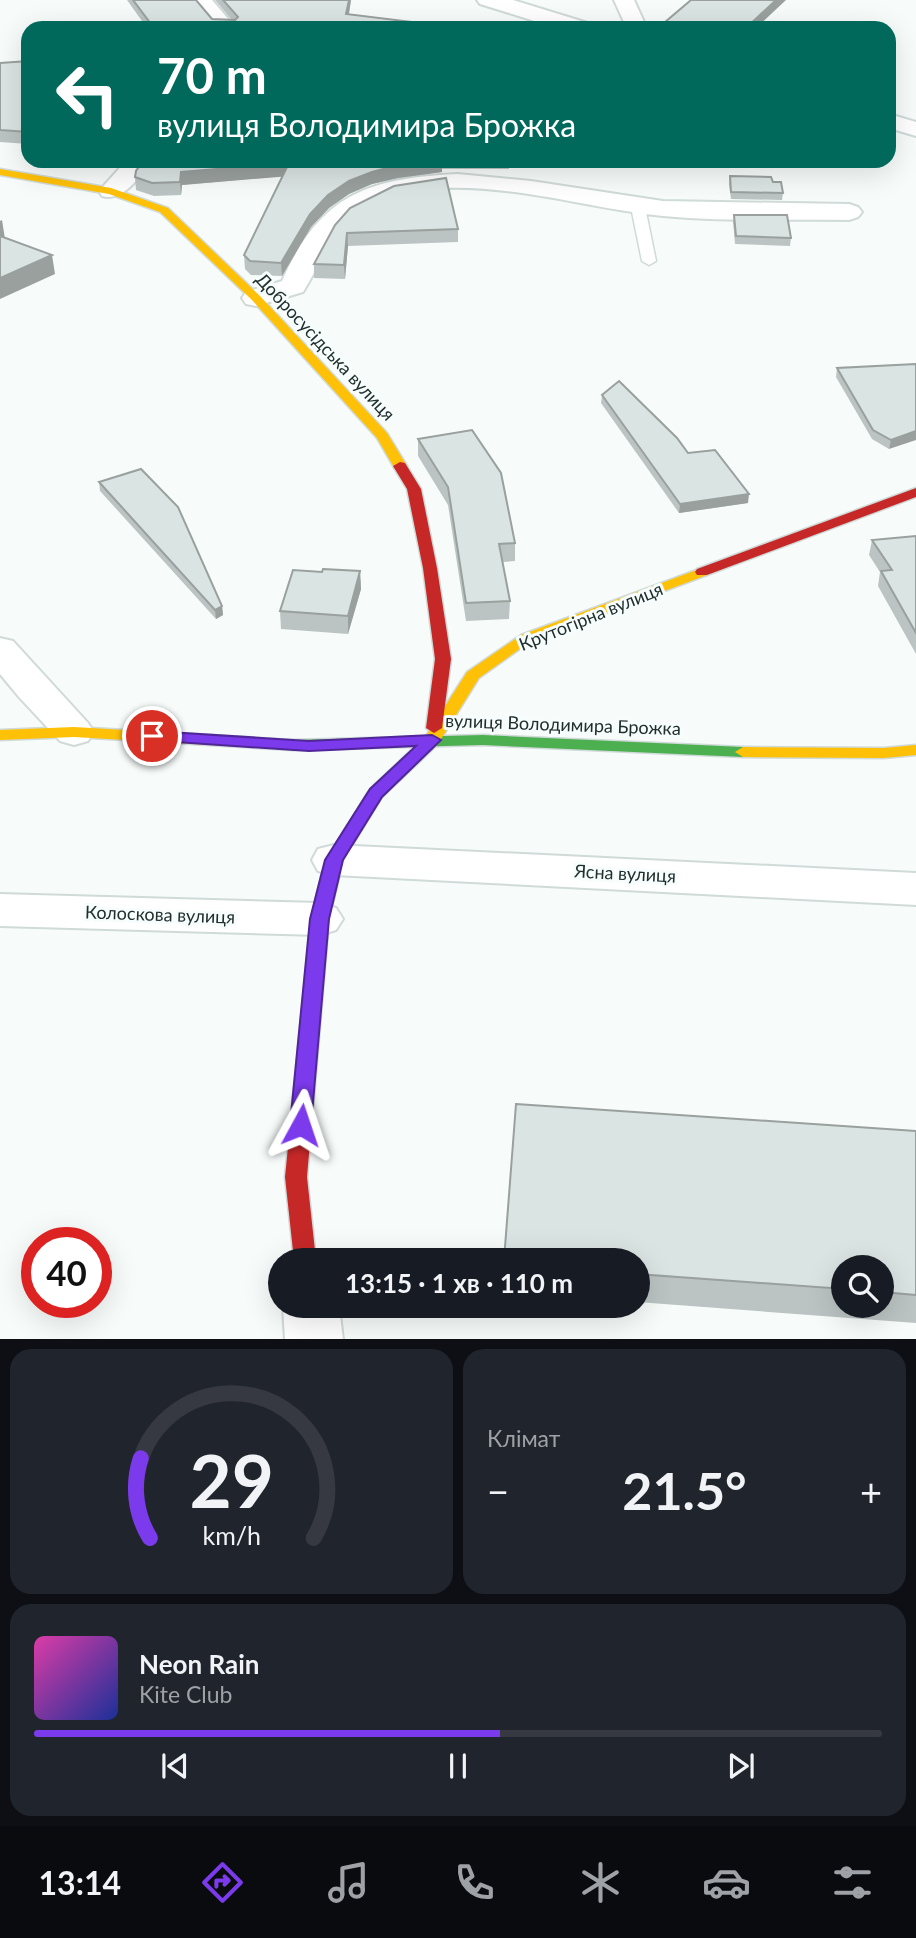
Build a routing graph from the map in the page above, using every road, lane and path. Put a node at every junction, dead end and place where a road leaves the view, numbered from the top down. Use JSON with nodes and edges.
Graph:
{"nodes":[{"id":1,"x":201,"y":0,"type":"edge"},
{"id":2,"x":486,"y":0,"type":"edge"},
{"id":3,"x":624,"y":0,"type":"edge"},
{"id":4,"x":220,"y":21,"type":"edge"},
{"id":5,"x":550,"y":21,"type":"edge"},
{"id":6,"x":634,"y":21,"type":"edge"},
{"id":7,"x":896,"y":123,"type":"edge"},
{"id":8,"x":916,"y":129,"type":"edge"},
{"id":9,"x":132,"y":168,"type":"edge"},
{"id":10,"x":0,"y":172,"type":"edge"},
{"id":11,"x":111,"y":191,"type":"junction"},
{"id":12,"x":638,"y":206,"type":"junction"},
{"id":13,"x":849,"y":212,"type":"dead end"},
{"id":14,"x":649,"y":261,"type":"dead end"},
{"id":15,"x":256,"y":298,"type":"junction"},
{"id":16,"x":916,"y":492,"type":"edge"},
{"id":17,"x":0,"y":649,"type":"edge"},
{"id":18,"x":74,"y":732,"type":"junction"},
{"id":19,"x":0,"y":735,"type":"edge"},
{"id":20,"x":432,"y":740,"type":"junction"},
{"id":21,"x":916,"y":750,"type":"edge"},
{"id":22,"x":334,"y":860,"type":"junction"},
{"id":23,"x":916,"y":889,"type":"edge"},
{"id":24,"x":0,"y":910,"type":"edge"},
{"id":25,"x":320,"y":919,"type":"junction"},
{"id":26,"x":304,"y":1248,"type":"edge"},
{"id":27,"x":312,"y":1318,"type":"edge"},
{"id":28,"x":314,"y":1339,"type":"edge"}],
"edges":[{"from":1,"to":4,"type":"street"},
{"from":2,"to":5,"type":"street"},
{"from":3,"to":6,"type":"street"},
{"from":7,"to":8,"type":"street"},
{"from":9,"to":11,"type":"street"},
{"from":10,"to":11,"type":"street","name":"Добросусідська вулиця"},
{"from":11,"to":15,"type":"street","name":"Добросусідська вулиця"},
{"from":12,"to":13,"type":"street"},
{"from":12,"to":14,"type":"lane"},
{"from":12,"to":15,"type":"street"},
{"from":15,"to":20,"type":"street","name":"Добросусідська вулиця"},
{"from":16,"to":20,"type":"street","name":"Крутогірна вулиця"},
{"from":17,"to":18,"type":"street"},
{"from":18,"to":19,"type":"street","name":"вулиця Володимира Брожка"},
{"from":18,"to":20,"type":"street","name":"вулиця Володимира Брожка"},
{"from":20,"to":21,"type":"street","name":"вулиця Володимира Брожка"},
{"from":20,"to":22,"type":"street","name":"Крутогірна вулиця"},
{"from":22,"to":23,"type":"street","name":"Ясна вулиця"},
{"from":22,"to":25,"type":"street","name":"Крутогірна вулиця"},
{"from":24,"to":25,"type":"street","name":"Колоскова вулиця"},
{"from":25,"to":26,"type":"street","name":"Крутогірна вулиця"},
{"from":27,"to":28,"type":"street"}]}
